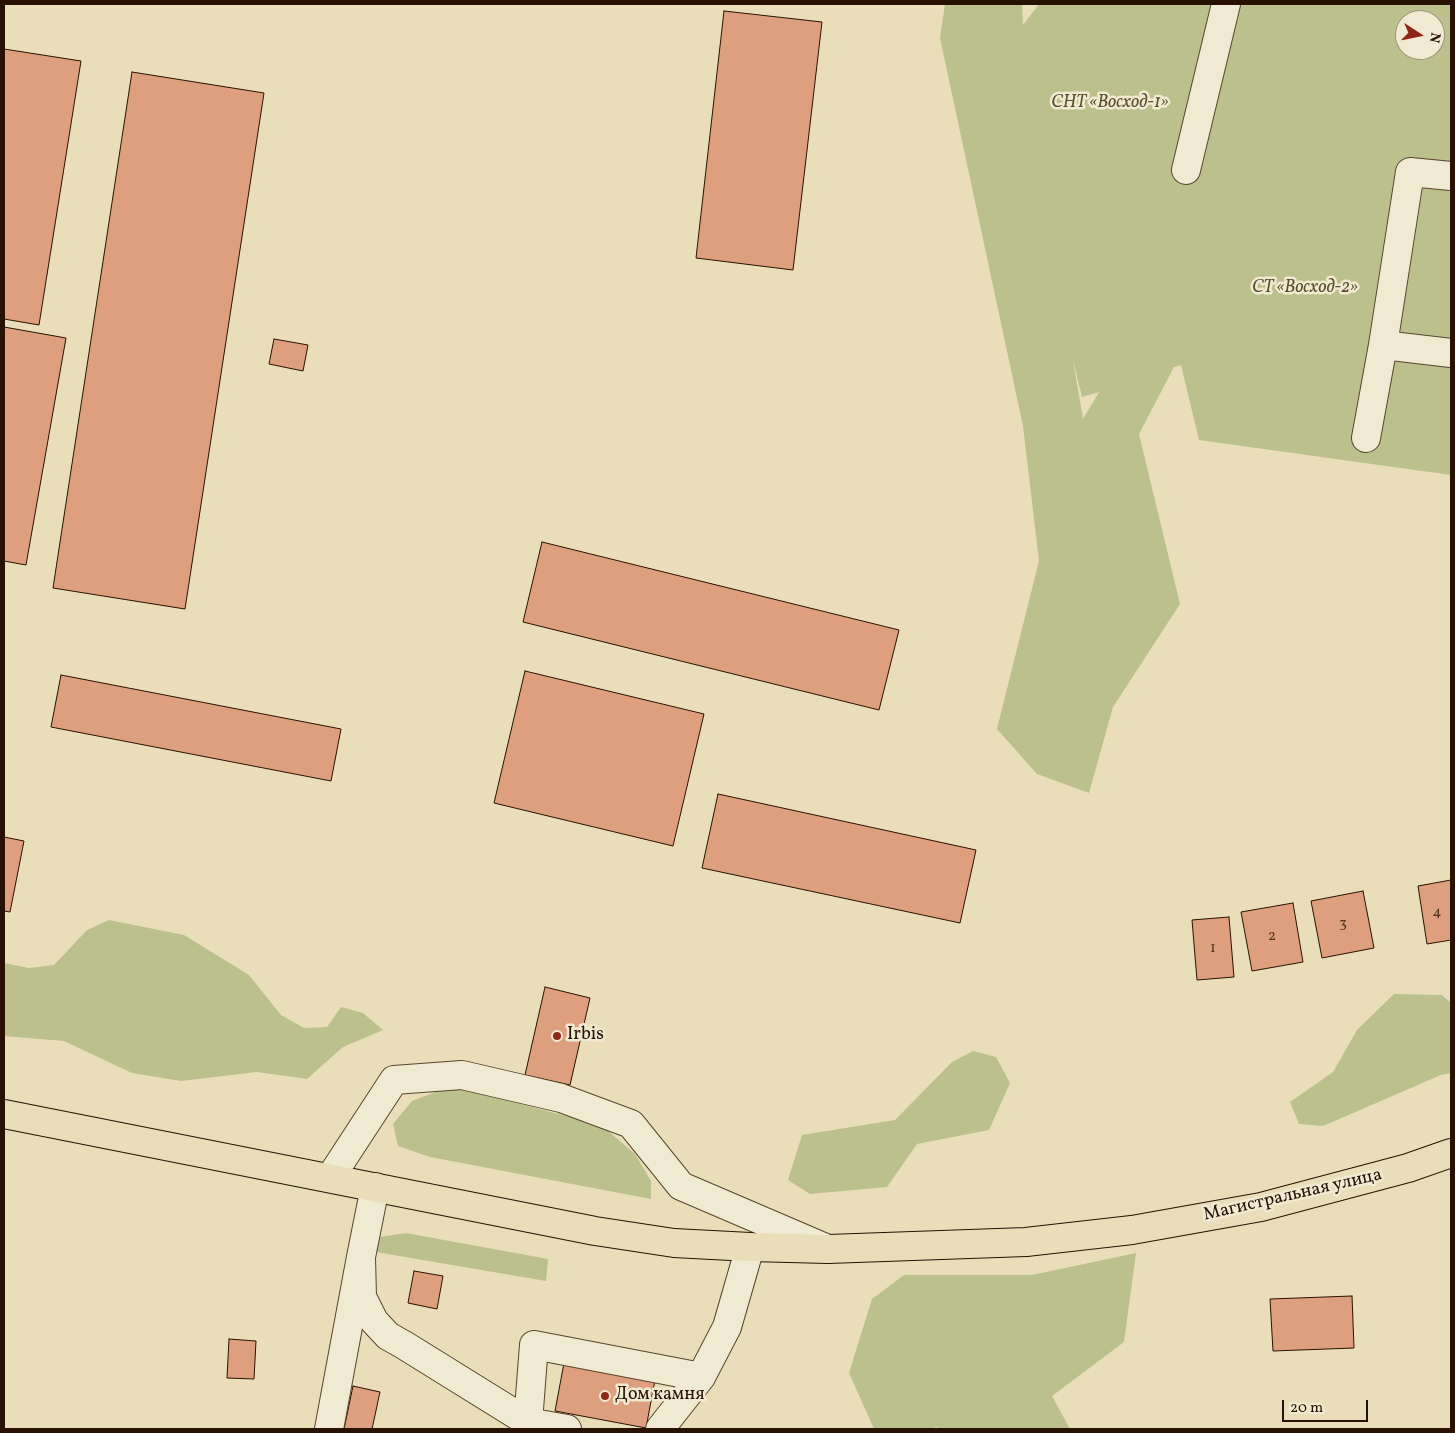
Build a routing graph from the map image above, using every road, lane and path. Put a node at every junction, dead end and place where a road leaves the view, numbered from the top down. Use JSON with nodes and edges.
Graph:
{"nodes":[{"id":1,"x":1226,"y":4,"type":"edge"},
{"id":2,"x":1186,"y":170,"type":"dead end"},
{"id":3,"x":1451,"y":176,"type":"edge"},
{"id":4,"x":1383,"y":345,"type":"junction"},
{"id":5,"x":1451,"y":353,"type":"edge"},
{"id":6,"x":1366,"y":438,"type":"dead end"},
{"id":7,"x":4,"y":1114,"type":"edge"},
{"id":8,"x":1451,"y":1153,"type":"edge"},
{"id":9,"x":330,"y":1178,"type":"junction"},
{"id":10,"x":375,"y":1187,"type":"junction"},
{"id":11,"x":750,"y":1247,"type":"junction"},
{"id":12,"x":828,"y":1249,"type":"junction"},
{"id":13,"x":361,"y":1257,"type":"junction"},
{"id":14,"x":701,"y":1376,"type":"junction"},
{"id":15,"x":528,"y":1422,"type":"junction"},
{"id":16,"x":329,"y":1429,"type":"edge"},
{"id":17,"x":566,"y":1429,"type":"edge"},
{"id":18,"x":660,"y":1429,"type":"edge"}],
"edges":[{"from":1,"to":2,"type":"street"},
{"from":3,"to":4,"type":"street"},
{"from":4,"to":5,"type":"street"},
{"from":4,"to":6,"type":"street"},
{"from":7,"to":9,"type":"main road","name":"Магистральная улица"},
{"from":8,"to":12,"type":"main road","name":"Магистральная улица"},
{"from":9,"to":10,"type":"main road","name":"Магистральная улица"},
{"from":9,"to":12,"type":"street"},
{"from":10,"to":11,"type":"main road","name":"Магистральная улица"},
{"from":10,"to":13,"type":"street"},
{"from":11,"to":12,"type":"main road","name":"Магистральная улица"},
{"from":11,"to":14,"type":"street"},
{"from":13,"to":15,"type":"street"},
{"from":13,"to":16,"type":"street"},
{"from":14,"to":15,"type":"street"},
{"from":14,"to":18,"type":"street"},
{"from":15,"to":17,"type":"street"}]}
